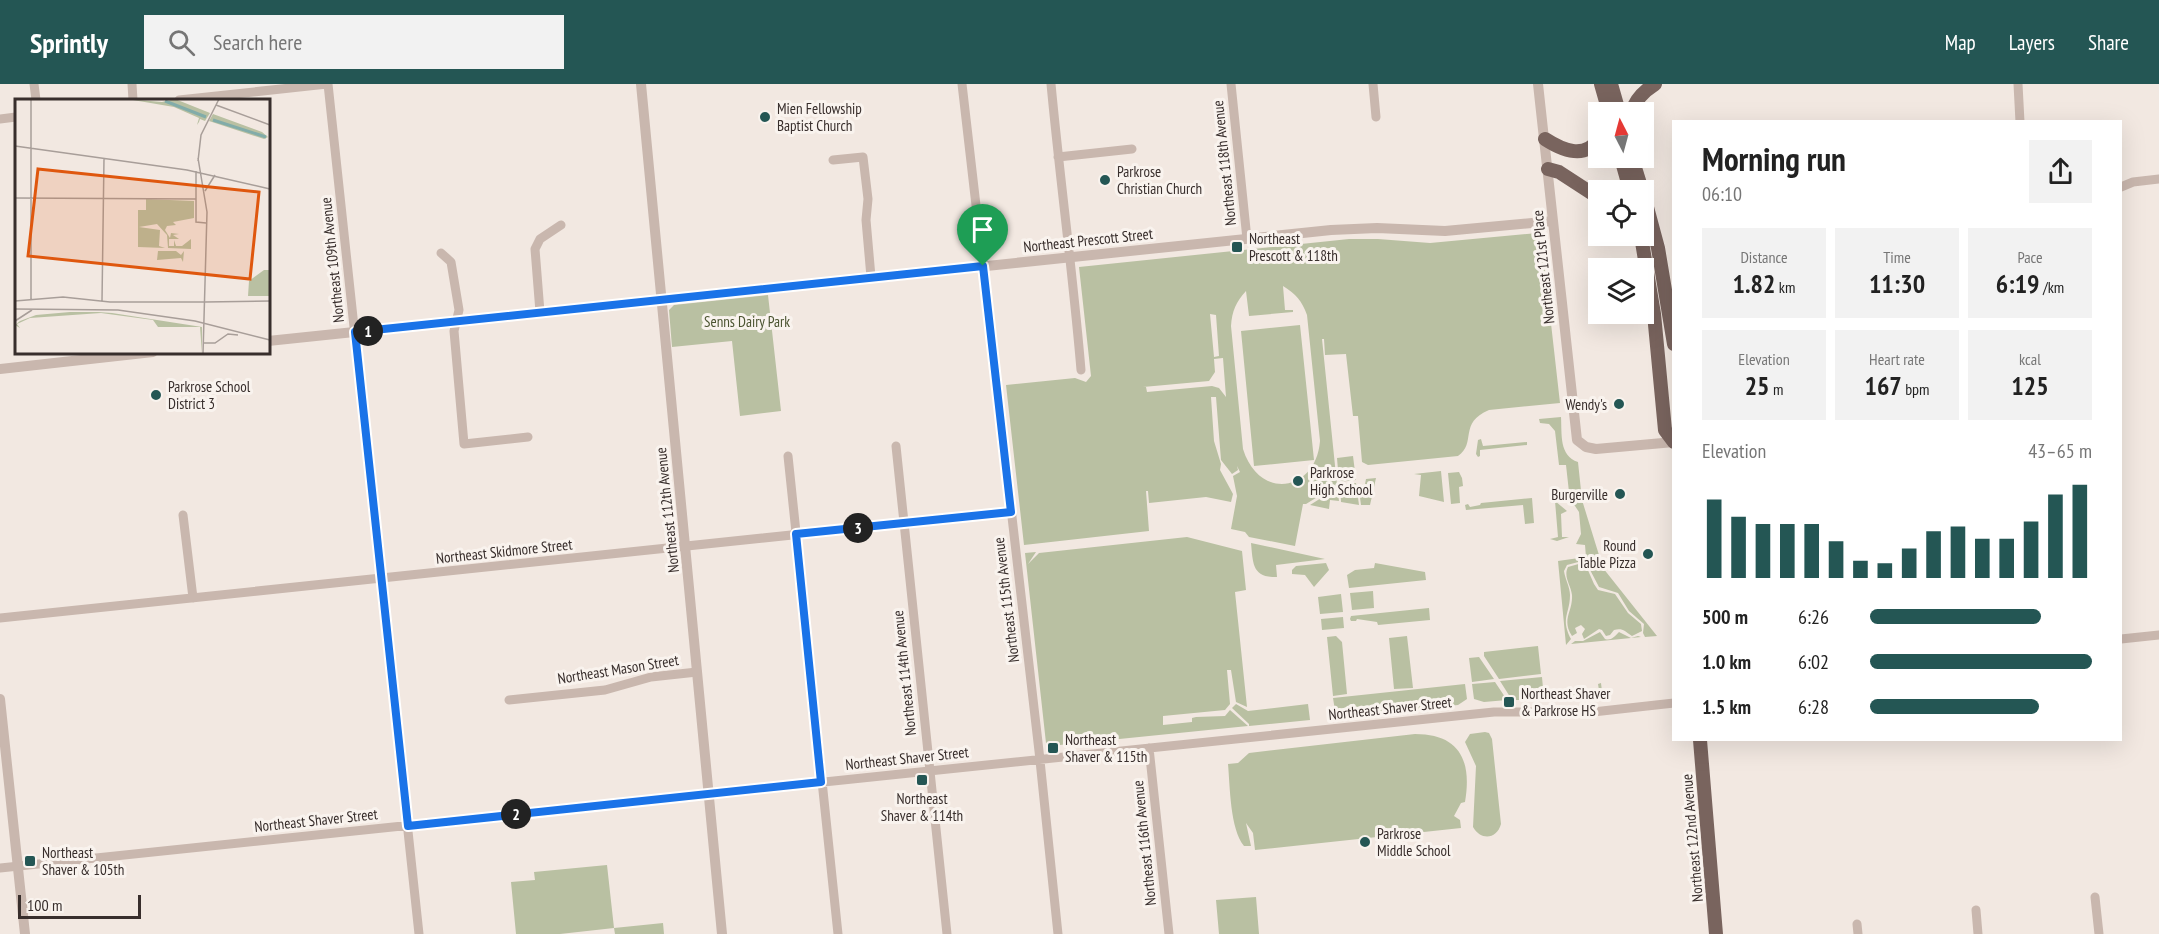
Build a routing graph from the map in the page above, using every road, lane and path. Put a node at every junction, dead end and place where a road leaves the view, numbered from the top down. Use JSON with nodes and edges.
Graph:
{"nodes":[{"id":1,"x":34,"y":84,"type":"edge"},
{"id":2,"x":132,"y":84,"type":"edge"},
{"id":3,"x":231,"y":84,"type":"edge"},
{"id":4,"x":328,"y":84,"type":"edge"},
{"id":5,"x":641,"y":84,"type":"edge"},
{"id":6,"x":962,"y":84,"type":"edge"},
{"id":7,"x":1051,"y":84,"type":"edge"},
{"id":8,"x":1231,"y":84,"type":"edge"},
{"id":9,"x":1373,"y":84,"type":"edge"},
{"id":10,"x":1538,"y":84,"type":"edge"},
{"id":11,"x":1601,"y":84,"type":"edge"},
{"id":12,"x":1611,"y":84,"type":"edge"},
{"id":13,"x":1655,"y":84,"type":"edge"},
{"id":14,"x":2018,"y":84,"type":"edge"},
{"id":15,"x":232,"y":95,"type":"junction"},
{"id":16,"x":36,"y":99,"type":"edge"},
{"id":17,"x":134,"y":99,"type":"edge"},
{"id":18,"x":190,"y":99,"type":"edge"},
{"id":19,"x":1598,"y":102,"type":"edge"},
{"id":20,"x":1606,"y":102,"type":"edge"},
{"id":21,"x":1616,"y":102,"type":"edge"},
{"id":22,"x":1637,"y":102,"type":"edge"},
{"id":23,"x":15,"y":117,"type":"edge"},
{"id":24,"x":1376,"y":117,"type":"dead end"},
{"id":25,"x":0,"y":119,"type":"edge"},
{"id":26,"x":2020,"y":120,"type":"edge"},
{"id":27,"x":1545,"y":139,"type":"junction"},
{"id":28,"x":1588,"y":148,"type":"edge"},
{"id":29,"x":1132,"y":149,"type":"dead end"},
{"id":30,"x":1058,"y":157,"type":"junction"},
{"id":31,"x":833,"y":160,"type":"dead end"},
{"id":32,"x":1548,"y":169,"type":"junction"},
{"id":33,"x":2159,"y":179,"type":"edge"},
{"id":34,"x":2122,"y":187,"type":"edge"},
{"id":35,"x":1588,"y":191,"type":"edge"},
{"id":36,"x":1553,"y":221,"type":"junction"},
{"id":37,"x":561,"y":225,"type":"dead end"},
{"id":38,"x":1654,"y":233,"type":"edge"},
{"id":39,"x":1246,"y":239,"type":"junction"},
{"id":40,"x":441,"y":253,"type":"dead end"},
{"id":41,"x":1070,"y":257,"type":"junction"},
{"id":42,"x":983,"y":266,"type":"junction"},
{"id":43,"x":871,"y":277,"type":"junction"},
{"id":44,"x":662,"y":300,"type":"junction"},
{"id":45,"x":540,"y":312,"type":"junction"},
{"id":46,"x":1654,"y":314,"type":"edge"},
{"id":47,"x":456,"y":321,"type":"junction"},
{"id":48,"x":355,"y":332,"type":"junction"},
{"id":49,"x":1672,"y":332,"type":"edge"},
{"id":50,"x":270,"y":341,"type":"edge"},
{"id":51,"x":135,"y":354,"type":"edge"},
{"id":52,"x":0,"y":369,"type":"edge"},
{"id":53,"x":1081,"y":370,"type":"dead end"},
{"id":54,"x":528,"y":437,"type":"dead end"},
{"id":55,"x":1672,"y":439,"type":"edge"},
{"id":56,"x":1672,"y":442,"type":"edge"},
{"id":57,"x":896,"y":446,"type":"dead end"},
{"id":58,"x":788,"y":456,"type":"dead end"},
{"id":59,"x":1011,"y":512,"type":"junction"},
{"id":60,"x":183,"y":515,"type":"dead end"},
{"id":61,"x":904,"y":524,"type":"junction"},
{"id":62,"x":796,"y":534,"type":"junction"},
{"id":63,"x":685,"y":546,"type":"junction"},
{"id":64,"x":381,"y":578,"type":"junction"},
{"id":65,"x":193,"y":598,"type":"junction"},
{"id":66,"x":0,"y":618,"type":"edge"},
{"id":67,"x":2159,"y":635,"type":"edge"},
{"id":68,"x":2122,"y":639,"type":"edge"},
{"id":69,"x":697,"y":672,"type":"junction"},
{"id":70,"x":0,"y":699,"type":"edge"},
{"id":71,"x":509,"y":700,"type":"dead end"},
{"id":72,"x":1672,"y":703,"type":"edge"},
{"id":73,"x":1700,"y":741,"type":"edge"},
{"id":74,"x":1149,"y":748,"type":"junction"},
{"id":75,"x":1040,"y":760,"type":"junction"},
{"id":76,"x":929,"y":771,"type":"junction"},
{"id":77,"x":821,"y":782,"type":"junction"},
{"id":78,"x":709,"y":794,"type":"junction"},
{"id":79,"x":408,"y":826,"type":"junction"},
{"id":80,"x":18,"y":867,"type":"junction"},
{"id":81,"x":0,"y":868,"type":"edge"},
{"id":82,"x":2095,"y":897,"type":"dead end"},
{"id":83,"x":1976,"y":910,"type":"dead end"},
{"id":84,"x":1857,"y":924,"type":"dead end"},
{"id":85,"x":25,"y":934,"type":"edge"},
{"id":86,"x":419,"y":934,"type":"edge"},
{"id":87,"x":722,"y":934,"type":"edge"},
{"id":88,"x":838,"y":934,"type":"edge"},
{"id":89,"x":947,"y":934,"type":"edge"},
{"id":90,"x":1058,"y":934,"type":"edge"},
{"id":91,"x":1169,"y":934,"type":"edge"},
{"id":92,"x":1716,"y":934,"type":"edge"},
{"id":93,"x":1858,"y":934,"type":"edge"},
{"id":94,"x":1978,"y":934,"type":"edge"},
{"id":95,"x":2099,"y":934,"type":"edge"}],
"edges":[{"from":1,"to":16,"type":"street"},
{"from":2,"to":17,"type":"street"},
{"from":3,"to":15,"type":"street"},
{"from":4,"to":15,"type":"street"},
{"from":4,"to":48,"type":"street","name":"Northeast 109th Avenue"},
{"from":5,"to":44,"type":"street","name":"Northeast 112th Avenue"},
{"from":6,"to":42,"type":"street","name":"Northeast 115th Avenue"},
{"from":7,"to":30,"type":"street"},
{"from":8,"to":39,"type":"street","name":"Northeast 118th Avenue"},
{"from":9,"to":24,"type":"street"},
{"from":10,"to":27,"type":"street","name":"Northeast 121st Place"},
{"from":11,"to":19,"type":"main road"},
{"from":11,"to":20,"type":"main road"},
{"from":12,"to":21,"type":"main road"},
{"from":13,"to":22,"type":"main road"},
{"from":14,"to":26,"type":"street"},
{"from":15,"to":18,"type":"street"},
{"from":23,"to":25,"type":"street"},
{"from":27,"to":28,"type":"main road"},
{"from":27,"to":32,"type":"street","name":"Northeast 121st Place"},
{"from":29,"to":30,"type":"street"},
{"from":30,"to":41,"type":"street"},
{"from":31,"to":43,"type":"street"},
{"from":32,"to":35,"type":"main road"},
{"from":32,"to":36,"type":"street","name":"Northeast 121st Place"},
{"from":33,"to":34,"type":"street"},
{"from":36,"to":39,"type":"street","name":"Northeast Prescott Street"},
{"from":36,"to":56,"type":"street","name":"Northeast 121st Place"},
{"from":37,"to":45,"type":"street"},
{"from":38,"to":49,"type":"main road"},
{"from":39,"to":41,"type":"street","name":"Northeast Prescott Street"},
{"from":40,"to":47,"type":"street"},
{"from":41,"to":42,"type":"street","name":"Northeast Prescott Street"},
{"from":41,"to":53,"type":"street"},
{"from":42,"to":43,"type":"street","name":"Northeast Prescott Street"},
{"from":42,"to":59,"type":"street","name":"Northeast 115th Avenue"},
{"from":43,"to":44,"type":"street","name":"Northeast Prescott Street"},
{"from":44,"to":45,"type":"street","name":"Northeast Prescott Street"},
{"from":44,"to":63,"type":"street","name":"Northeast 112th Avenue"},
{"from":45,"to":47,"type":"street","name":"Northeast Prescott Street"},
{"from":46,"to":55,"type":"main road"},
{"from":47,"to":48,"type":"street","name":"Northeast Prescott Street"},
{"from":47,"to":54,"type":"street"},
{"from":48,"to":50,"type":"street","name":"Northeast Prescott Street"},
{"from":48,"to":64,"type":"street","name":"Northeast 109th Avenue"},
{"from":51,"to":52,"type":"street"},
{"from":57,"to":61,"type":"street","name":"Northeast 114th Avenue"},
{"from":58,"to":62,"type":"street"},
{"from":59,"to":61,"type":"street","name":"Northeast Skidmore Street"},
{"from":59,"to":75,"type":"street","name":"Northeast 115th Avenue"},
{"from":60,"to":65,"type":"street"},
{"from":61,"to":62,"type":"street","name":"Northeast Skidmore Street"},
{"from":61,"to":76,"type":"street","name":"Northeast 114th Avenue"},
{"from":62,"to":63,"type":"street","name":"Northeast Skidmore Street"},
{"from":62,"to":77,"type":"street"},
{"from":63,"to":64,"type":"street","name":"Northeast Skidmore Street"},
{"from":63,"to":69,"type":"street","name":"Northeast 112th Avenue"},
{"from":64,"to":65,"type":"street","name":"Northeast Skidmore Street"},
{"from":64,"to":79,"type":"street","name":"Northeast 109th Avenue"},
{"from":65,"to":66,"type":"street","name":"Northeast Skidmore Street"},
{"from":67,"to":68,"type":"street"},
{"from":69,"to":71,"type":"street","name":"Northeast Mason Street"},
{"from":69,"to":78,"type":"street","name":"Northeast 112th Avenue"},
{"from":70,"to":80,"type":"street"},
{"from":72,"to":74,"type":"street","name":"Northeast Shaver Street"},
{"from":73,"to":92,"type":"main road","name":"Northeast 122nd Avenue"},
{"from":74,"to":75,"type":"street","name":"Northeast Shaver Street"},
{"from":74,"to":91,"type":"street","name":"Northeast 116th Avenue"},
{"from":75,"to":76,"type":"street","name":"Northeast Shaver Street"},
{"from":75,"to":90,"type":"street","name":"Northeast 115th Avenue"},
{"from":76,"to":77,"type":"street","name":"Northeast Shaver Street"},
{"from":76,"to":89,"type":"street","name":"Northeast 114th Avenue"},
{"from":77,"to":78,"type":"street","name":"Northeast Shaver Street"},
{"from":77,"to":88,"type":"street"},
{"from":78,"to":79,"type":"street","name":"Northeast Shaver Street"},
{"from":78,"to":87,"type":"street","name":"Northeast 112th Avenue"},
{"from":79,"to":80,"type":"street","name":"Northeast Shaver Street"},
{"from":79,"to":86,"type":"street","name":"Northeast 109th Avenue"},
{"from":80,"to":81,"type":"street","name":"Northeast Shaver Street"},
{"from":80,"to":85,"type":"street"},
{"from":82,"to":95,"type":"street"},
{"from":83,"to":94,"type":"street"},
{"from":84,"to":93,"type":"street"}]}
